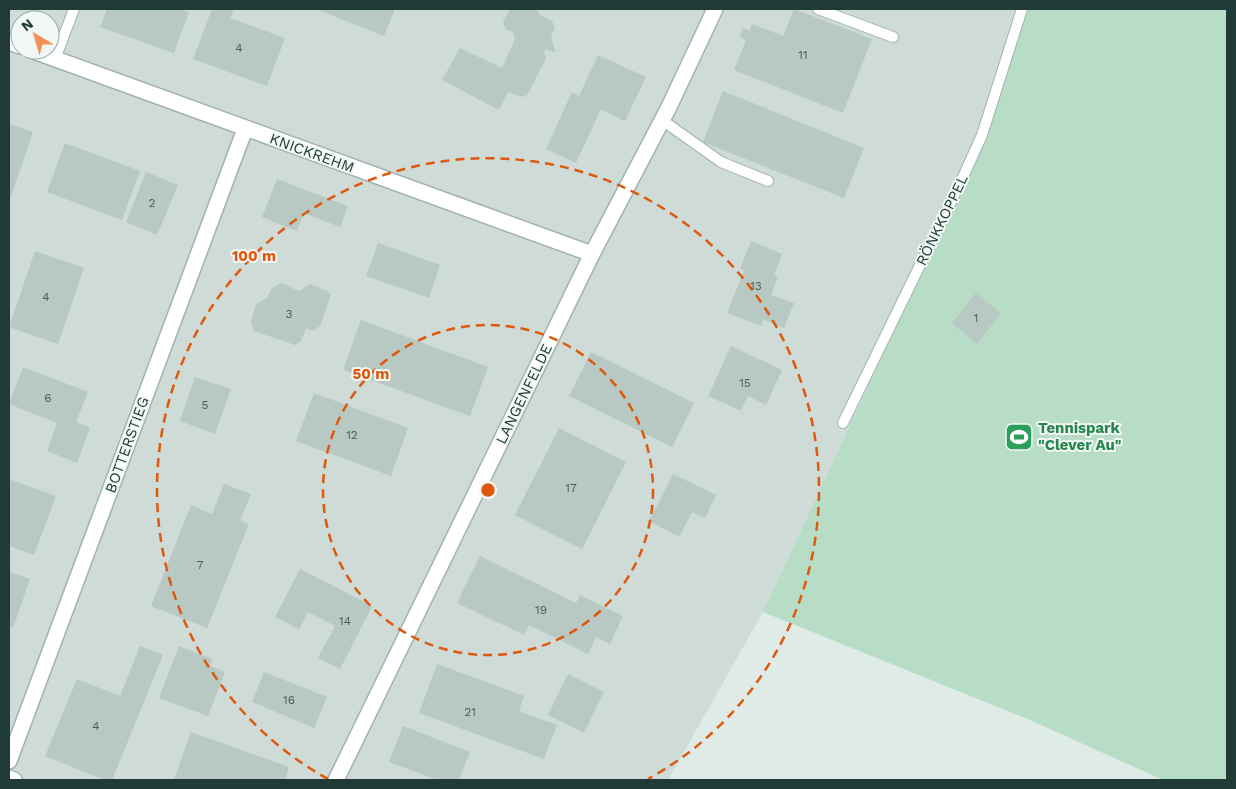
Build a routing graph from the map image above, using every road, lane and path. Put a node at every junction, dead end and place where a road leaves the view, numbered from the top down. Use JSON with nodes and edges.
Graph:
{"nodes":[{"id":1,"x":74,"y":9,"type":"edge"},
{"id":2,"x":715,"y":9,"type":"edge"},
{"id":3,"x":818,"y":9,"type":"edge"},
{"id":4,"x":1022,"y":9,"type":"edge"},
{"id":5,"x":893,"y":37,"type":"dead end"},
{"id":6,"x":60,"y":46,"type":"edge"},
{"id":7,"x":58,"y":60,"type":"edge"},
{"id":8,"x":662,"y":120,"type":"junction"},
{"id":9,"x":245,"y":129,"type":"junction"},
{"id":10,"x":768,"y":181,"type":"dead end"},
{"id":11,"x":592,"y":254,"type":"junction"},
{"id":12,"x":843,"y":423,"type":"dead end"},
{"id":13,"x":9,"y":761,"type":"edge"},
{"id":14,"x":9,"y":778,"type":"edge"},
{"id":15,"x":14,"y":780,"type":"edge"},
{"id":16,"x":336,"y":780,"type":"edge"}],
"edges":[{"from":1,"to":6,"type":"lane"},
{"from":2,"to":8,"type":"street","name":"LANGENFELDE"},
{"from":3,"to":5,"type":"lane"},
{"from":4,"to":12,"type":"lane","name":"RÖNKKOPPEL"},
{"from":7,"to":9,"type":"street","name":"KNICKREHM"},
{"from":8,"to":10,"type":"lane"},
{"from":8,"to":11,"type":"street","name":"LANGENFELDE"},
{"from":9,"to":11,"type":"street","name":"KNICKREHM"},
{"from":9,"to":13,"type":"street","name":"BOTTERSTIEG"},
{"from":11,"to":16,"type":"street","name":"LANGENFELDE"},
{"from":14,"to":15,"type":"street"}]}
